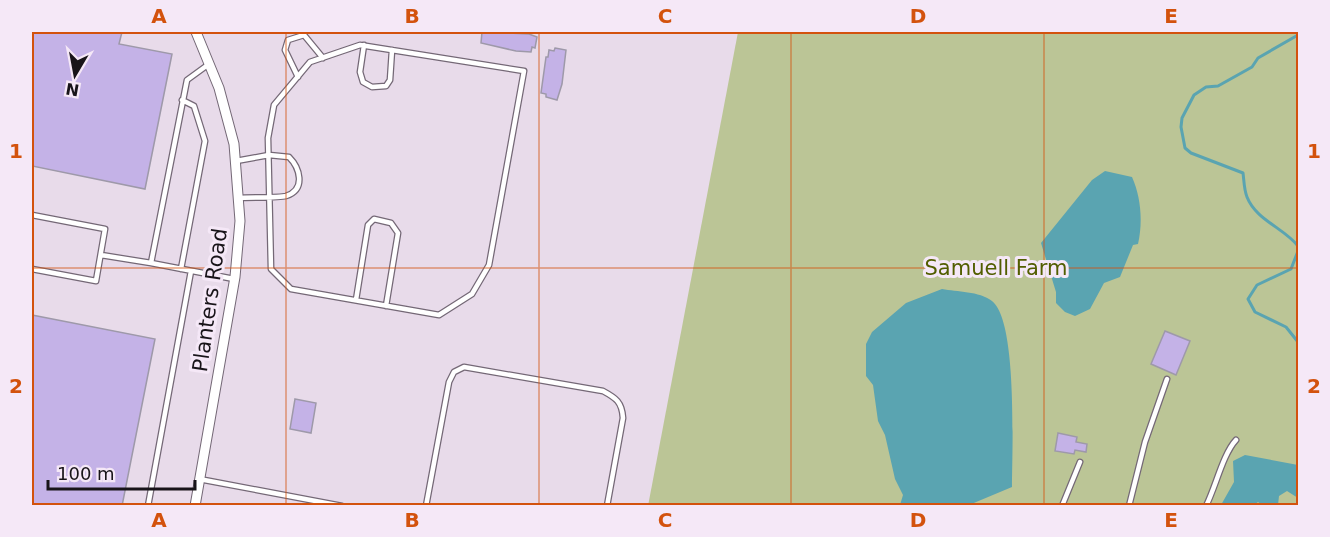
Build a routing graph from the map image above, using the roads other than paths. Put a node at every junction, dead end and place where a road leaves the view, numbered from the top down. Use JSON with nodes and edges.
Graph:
{"nodes":[{"id":1,"x":196,"y":32,"type":"edge"},
{"id":2,"x":364,"y":45,"type":"junction"},
{"id":3,"x":392,"y":50,"type":"junction"},
{"id":4,"x":323,"y":58,"type":"junction"},
{"id":5,"x":209,"y":64,"type":"junction"},
{"id":6,"x":298,"y":77,"type":"junction"},
{"id":7,"x":182,"y":100,"type":"junction"},
{"id":8,"x":269,"y":156,"type":"junction"},
{"id":9,"x":235,"y":161,"type":"junction"},
{"id":10,"x":270,"y":195,"type":"junction"},
{"id":11,"x":238,"y":198,"type":"junction"},
{"id":12,"x":32,"y":215,"type":"edge"},
{"id":13,"x":101,"y":255,"type":"junction"},
{"id":14,"x":151,"y":263,"type":"junction"},
{"id":15,"x":32,"y":269,"type":"edge"},
{"id":16,"x":181,"y":269,"type":"junction"},
{"id":17,"x":191,"y":271,"type":"junction"},
{"id":18,"x":234,"y":279,"type":"junction"},
{"id":19,"x":356,"y":300,"type":"junction"},
{"id":20,"x":386,"y":306,"type":"junction"},
{"id":21,"x":1167,"y":379,"type":"dead end"},
{"id":22,"x":1236,"y":440,"type":"dead end"},
{"id":23,"x":1080,"y":462,"type":"dead end"},
{"id":24,"x":199,"y":479,"type":"junction"},
{"id":25,"x":148,"y":506,"type":"edge"},
{"id":26,"x":195,"y":506,"type":"edge"},
{"id":27,"x":342,"y":506,"type":"edge"},
{"id":28,"x":426,"y":506,"type":"edge"},
{"id":29,"x":607,"y":506,"type":"edge"},
{"id":30,"x":1062,"y":506,"type":"edge"},
{"id":31,"x":1129,"y":506,"type":"edge"},
{"id":32,"x":1206,"y":506,"type":"edge"}],
"edges":[{"from":1,"to":5,"type":"street","name":"Planters Road"},
{"from":2,"to":3,"type":"lane"},
{"from":2,"to":3,"type":"lane"},
{"from":2,"to":4,"type":"lane"},
{"from":3,"to":20,"type":"lane"},
{"from":4,"to":6,"type":"lane"},
{"from":4,"to":6,"type":"lane"},
{"from":5,"to":7,"type":"lane"},
{"from":5,"to":9,"type":"street","name":"Planters Road"},
{"from":6,"to":8,"type":"lane"},
{"from":7,"to":14,"type":"lane"},
{"from":7,"to":16,"type":"lane"},
{"from":8,"to":9,"type":"lane"},
{"from":8,"to":10,"type":"lane"},
{"from":8,"to":10,"type":"lane"},
{"from":9,"to":11,"type":"street","name":"Planters Road"},
{"from":10,"to":11,"type":"lane"},
{"from":10,"to":19,"type":"lane"},
{"from":11,"to":18,"type":"street","name":"Planters Road"},
{"from":12,"to":13,"type":"lane"},
{"from":13,"to":14,"type":"lane"},
{"from":13,"to":15,"type":"lane"},
{"from":14,"to":16,"type":"lane"},
{"from":16,"to":17,"type":"lane"},
{"from":17,"to":18,"type":"lane"},
{"from":17,"to":25,"type":"lane"},
{"from":18,"to":24,"type":"street","name":"Planters Road"},
{"from":19,"to":20,"type":"lane"},
{"from":19,"to":20,"type":"lane"},
{"from":21,"to":31,"type":"lane"},
{"from":22,"to":32,"type":"lane"},
{"from":23,"to":30,"type":"lane"},
{"from":24,"to":26,"type":"street","name":"Planters Road"},
{"from":24,"to":27,"type":"lane"},
{"from":28,"to":29,"type":"lane"}]}
